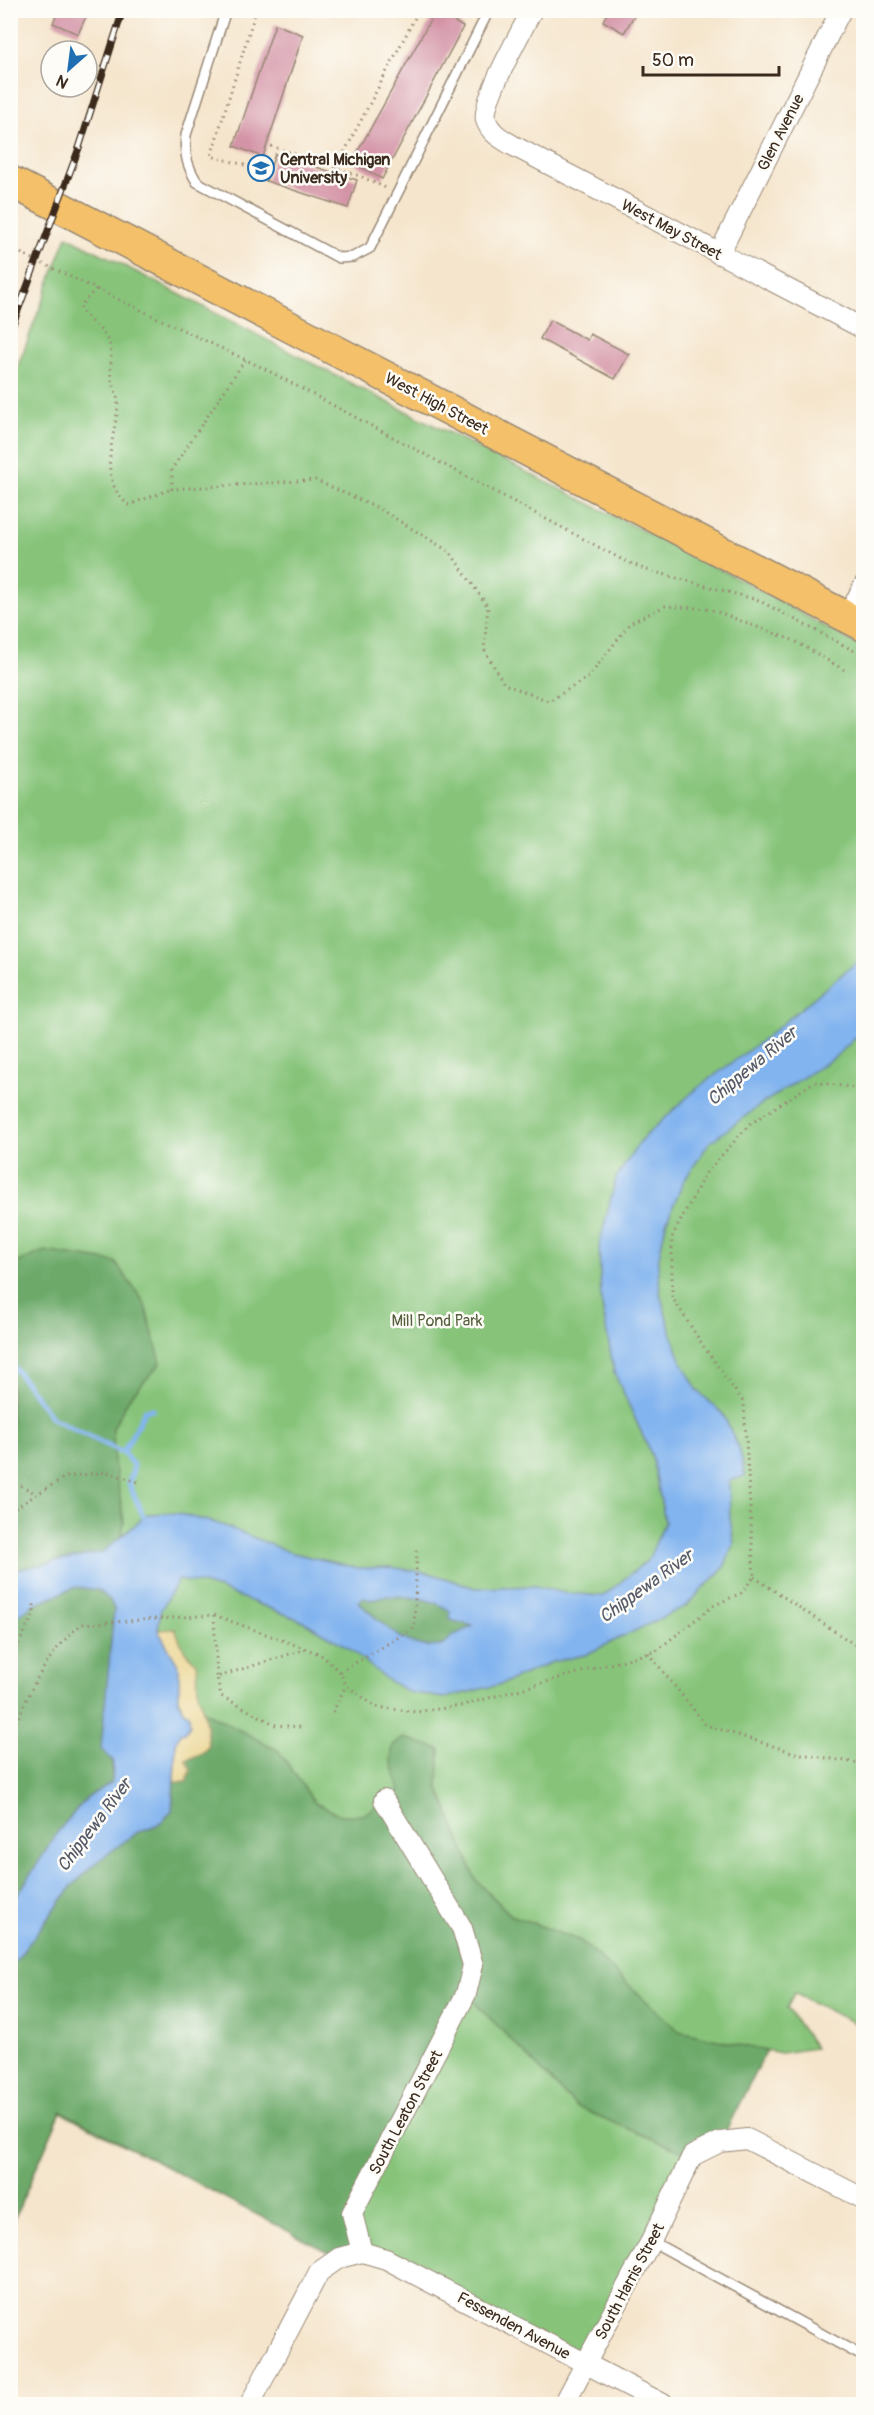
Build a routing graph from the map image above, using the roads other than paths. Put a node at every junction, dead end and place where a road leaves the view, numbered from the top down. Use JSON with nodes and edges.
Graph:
{"nodes":[{"id":1,"x":226,"y":10,"type":"edge"},
{"id":2,"x":489,"y":10,"type":"edge"},
{"id":3,"x":532,"y":10,"type":"edge"},
{"id":4,"x":842,"y":10,"type":"edge"},
{"id":5,"x":10,"y":181,"type":"edge"},
{"id":6,"x":719,"y":254,"type":"junction"},
{"id":7,"x":864,"y":329,"type":"edge"},
{"id":8,"x":864,"y":585,"type":"edge"},
{"id":9,"x":855,"y":622,"type":"edge"},
{"id":10,"x":384,"y":1800,"type":"dead end"},
{"id":11,"x":864,"y":2199,"type":"edge"},
{"id":12,"x":651,"y":2241,"type":"junction"},
{"id":13,"x":362,"y":2252,"type":"junction"},
{"id":14,"x":864,"y":2356,"type":"edge"},
{"id":15,"x":585,"y":2363,"type":"junction"},
{"id":16,"x":250,"y":2404,"type":"edge"},
{"id":17,"x":564,"y":2404,"type":"edge"},
{"id":18,"x":663,"y":2404,"type":"edge"}],
"edges":[{"from":1,"to":2,"type":"lane"},
{"from":3,"to":6,"type":"street","name":"West May Street"},
{"from":4,"to":6,"type":"street","name":"Glen Avenue"},
{"from":5,"to":9,"type":"main road","name":"West High Street"},
{"from":6,"to":7,"type":"street","name":"West May Street"},
{"from":8,"to":9,"type":"street"},
{"from":10,"to":13,"type":"street","name":"South Leaton Street"},
{"from":11,"to":12,"type":"street","name":"South Harris Street"},
{"from":12,"to":14,"type":"lane"},
{"from":12,"to":15,"type":"street","name":"South Harris Street"},
{"from":13,"to":15,"type":"street","name":"Fessenden Avenue"},
{"from":13,"to":16,"type":"street"},
{"from":15,"to":17,"type":"street","name":"South Harris Street"},
{"from":15,"to":18,"type":"street","name":"Fessenden Avenue"}]}
